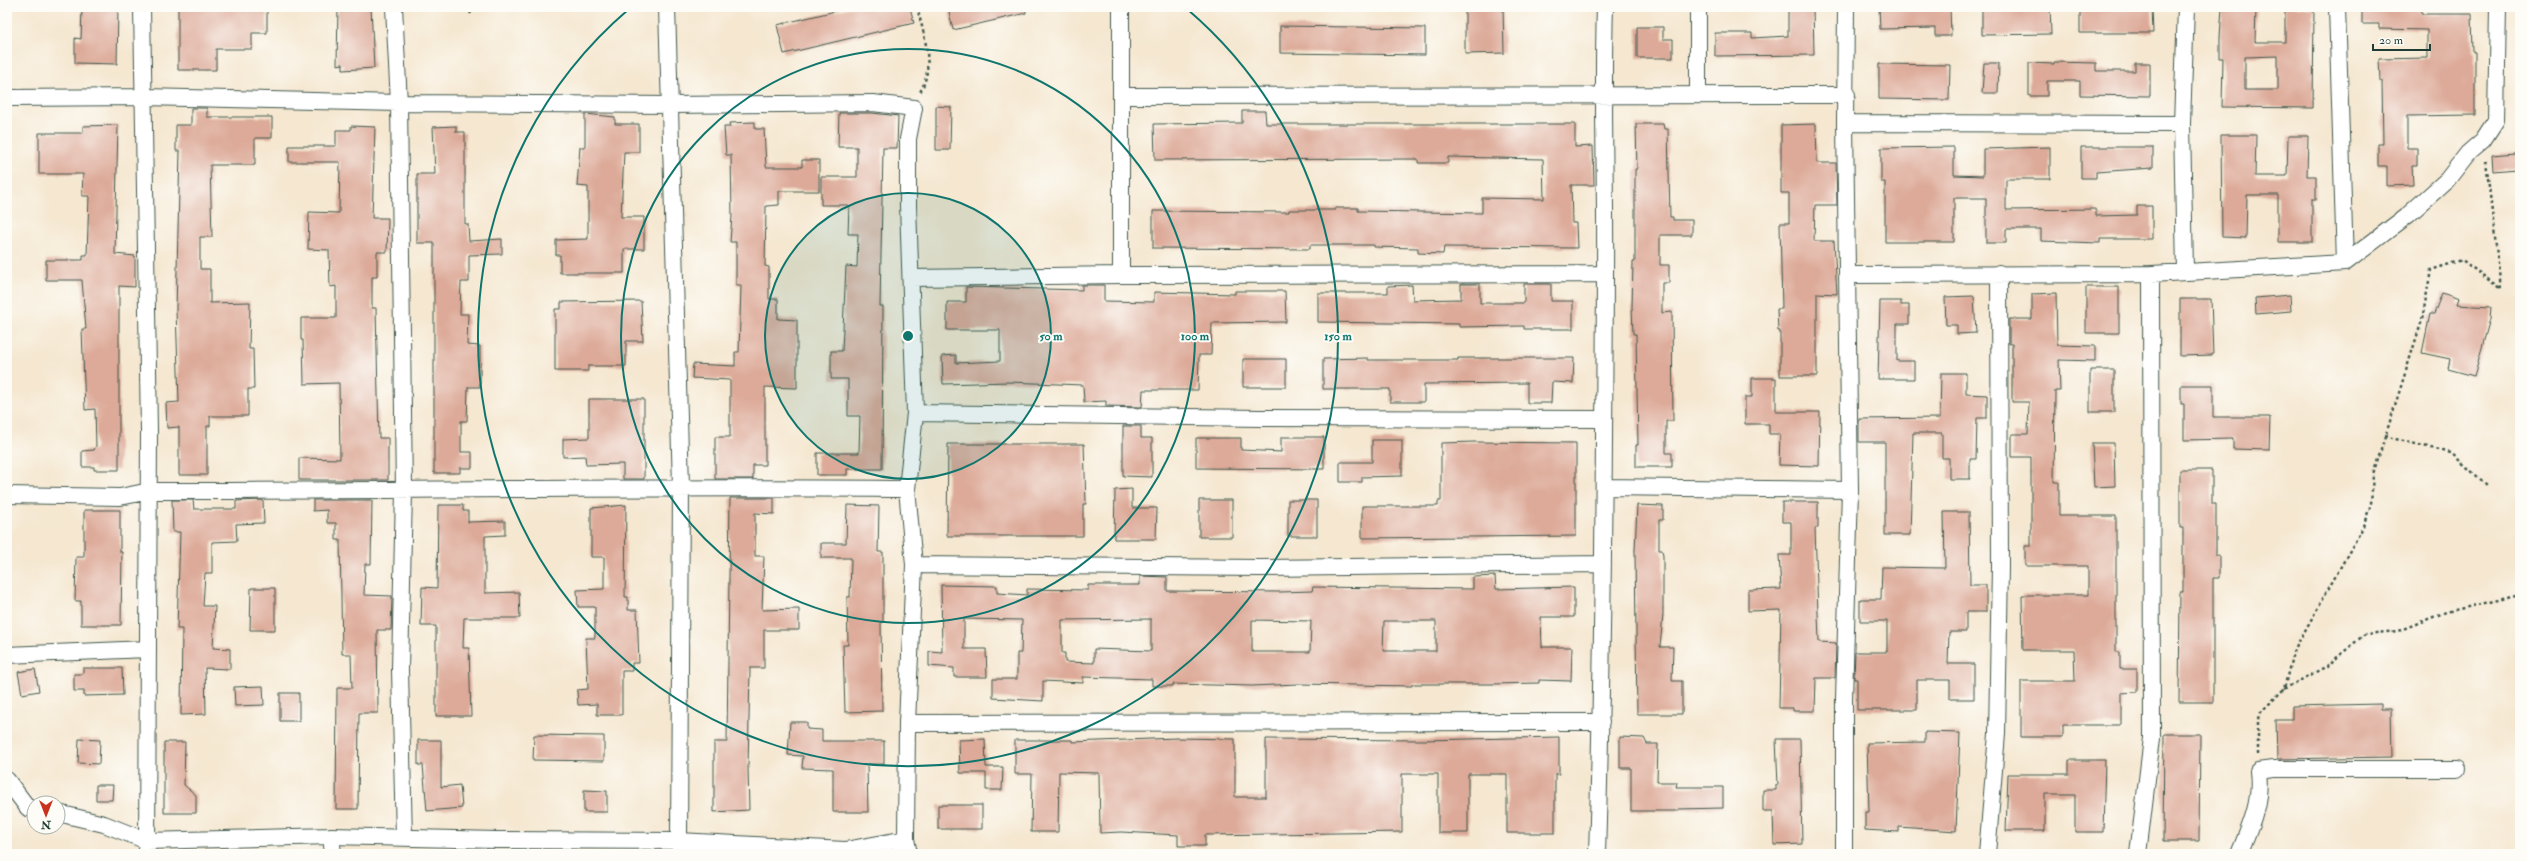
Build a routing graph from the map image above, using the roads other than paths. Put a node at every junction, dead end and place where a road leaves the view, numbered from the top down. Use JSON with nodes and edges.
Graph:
{"nodes":[{"id":1,"x":142,"y":7,"type":"edge"},
{"id":2,"x":394,"y":7,"type":"edge"},
{"id":3,"x":667,"y":7,"type":"edge"},
{"id":4,"x":1121,"y":7,"type":"edge"},
{"id":5,"x":1605,"y":7,"type":"edge"},
{"id":6,"x":1698,"y":7,"type":"edge"},
{"id":7,"x":1846,"y":7,"type":"edge"},
{"id":8,"x":2186,"y":7,"type":"edge"},
{"id":9,"x":2337,"y":7,"type":"edge"},
{"id":10,"x":2498,"y":7,"type":"edge"},
{"id":11,"x":1122,"y":96,"type":"junction"},
{"id":12,"x":1602,"y":96,"type":"junction"},
{"id":13,"x":1698,"y":96,"type":"junction"},
{"id":14,"x":1847,"y":96,"type":"junction"},
{"id":15,"x":144,"y":97,"type":"junction"},
{"id":16,"x":7,"y":98,"type":"edge"},
{"id":17,"x":398,"y":103,"type":"junction"},
{"id":18,"x":670,"y":105,"type":"junction"},
{"id":19,"x":1845,"y":123,"type":"junction"},
{"id":20,"x":2182,"y":124,"type":"junction"},
{"id":21,"x":2345,"y":262,"type":"junction"},
{"id":22,"x":2185,"y":271,"type":"junction"},
{"id":23,"x":1999,"y":273,"type":"junction"},
{"id":24,"x":1605,"y":274,"type":"junction"},
{"id":25,"x":2151,"y":274,"type":"junction"},
{"id":26,"x":1121,"y":275,"type":"junction"},
{"id":27,"x":1847,"y":275,"type":"junction"},
{"id":28,"x":912,"y":278,"type":"junction"},
{"id":29,"x":915,"y":413,"type":"junction"},
{"id":30,"x":1603,"y":419,"type":"junction"},
{"id":31,"x":681,"y":486,"type":"junction"},
{"id":32,"x":1604,"y":487,"type":"junction"},
{"id":33,"x":907,"y":488,"type":"junction"},
{"id":34,"x":1850,"y":490,"type":"junction"},
{"id":35,"x":150,"y":491,"type":"junction"},
{"id":36,"x":404,"y":491,"type":"junction"},
{"id":37,"x":7,"y":495,"type":"edge"},
{"id":38,"x":1603,"y":564,"type":"junction"},
{"id":39,"x":914,"y":565,"type":"junction"},
{"id":40,"x":147,"y":649,"type":"junction"},
{"id":41,"x":7,"y":655,"type":"edge"},
{"id":42,"x":1601,"y":722,"type":"junction"},
{"id":43,"x":907,"y":723,"type":"junction"},
{"id":44,"x":2457,"y":769,"type":"dead end"},
{"id":45,"x":7,"y":780,"type":"edge"},
{"id":46,"x":7,"y":800,"type":"edge"},
{"id":47,"x":26,"y":802,"type":"edge"},
{"id":48,"x":26,"y":806,"type":"edge"},
{"id":49,"x":66,"y":815,"type":"edge"},
{"id":50,"x":332,"y":836,"type":"junction"},
{"id":51,"x":404,"y":838,"type":"junction"},
{"id":52,"x":679,"y":841,"type":"junction"},
{"id":53,"x":908,"y":847,"type":"edge"},
{"id":54,"x":147,"y":848,"type":"edge"},
{"id":55,"x":333,"y":854,"type":"edge"},
{"id":56,"x":1597,"y":854,"type":"edge"},
{"id":57,"x":1844,"y":854,"type":"edge"},
{"id":58,"x":1987,"y":854,"type":"edge"},
{"id":59,"x":2138,"y":854,"type":"edge"},
{"id":60,"x":2239,"y":854,"type":"edge"}],
"edges":[{"from":1,"to":15,"type":"street"},
{"from":2,"to":17,"type":"street"},
{"from":3,"to":18,"type":"street"},
{"from":4,"to":11,"type":"street"},
{"from":5,"to":12,"type":"street"},
{"from":6,"to":13,"type":"street"},
{"from":7,"to":14,"type":"street"},
{"from":8,"to":20,"type":"street"},
{"from":9,"to":21,"type":"street"},
{"from":10,"to":21,"type":"street"},
{"from":11,"to":12,"type":"street"},
{"from":11,"to":26,"type":"street"},
{"from":12,"to":13,"type":"street"},
{"from":12,"to":24,"type":"street"},
{"from":13,"to":14,"type":"street"},
{"from":14,"to":19,"type":"street"},
{"from":15,"to":16,"type":"street"},
{"from":15,"to":17,"type":"street"},
{"from":15,"to":35,"type":"street"},
{"from":17,"to":18,"type":"street"},
{"from":17,"to":36,"type":"street"},
{"from":18,"to":28,"type":"street"},
{"from":18,"to":31,"type":"street"},
{"from":19,"to":20,"type":"street"},
{"from":19,"to":27,"type":"street"},
{"from":20,"to":22,"type":"street"},
{"from":21,"to":22,"type":"street"},
{"from":22,"to":25,"type":"street"},
{"from":23,"to":25,"type":"street"},
{"from":23,"to":27,"type":"street"},
{"from":23,"to":58,"type":"street"},
{"from":24,"to":26,"type":"street"},
{"from":24,"to":30,"type":"street"},
{"from":25,"to":59,"type":"street"},
{"from":26,"to":28,"type":"street"},
{"from":27,"to":34,"type":"street"},
{"from":28,"to":29,"type":"street"},
{"from":29,"to":30,"type":"street"},
{"from":29,"to":33,"type":"street"},
{"from":30,"to":32,"type":"street"},
{"from":31,"to":33,"type":"street"},
{"from":31,"to":36,"type":"street"},
{"from":31,"to":52,"type":"street"},
{"from":32,"to":34,"type":"street"},
{"from":32,"to":38,"type":"street"},
{"from":33,"to":39,"type":"street"},
{"from":34,"to":57,"type":"street"},
{"from":35,"to":36,"type":"street"},
{"from":35,"to":37,"type":"street"},
{"from":35,"to":40,"type":"street"},
{"from":36,"to":51,"type":"street"},
{"from":38,"to":39,"type":"street"},
{"from":38,"to":42,"type":"street"},
{"from":39,"to":43,"type":"street"},
{"from":40,"to":41,"type":"street"},
{"from":40,"to":54,"type":"street"},
{"from":42,"to":43,"type":"street"},
{"from":42,"to":56,"type":"street"},
{"from":43,"to":53,"type":"street"},
{"from":44,"to":60,"type":"street"},
{"from":45,"to":47,"type":"street"},
{"from":46,"to":48,"type":"street"},
{"from":49,"to":54,"type":"street"},
{"from":50,"to":51,"type":"street"},
{"from":50,"to":54,"type":"street"},
{"from":50,"to":55,"type":"street"},
{"from":51,"to":52,"type":"street"},
{"from":52,"to":53,"type":"street"}]}
